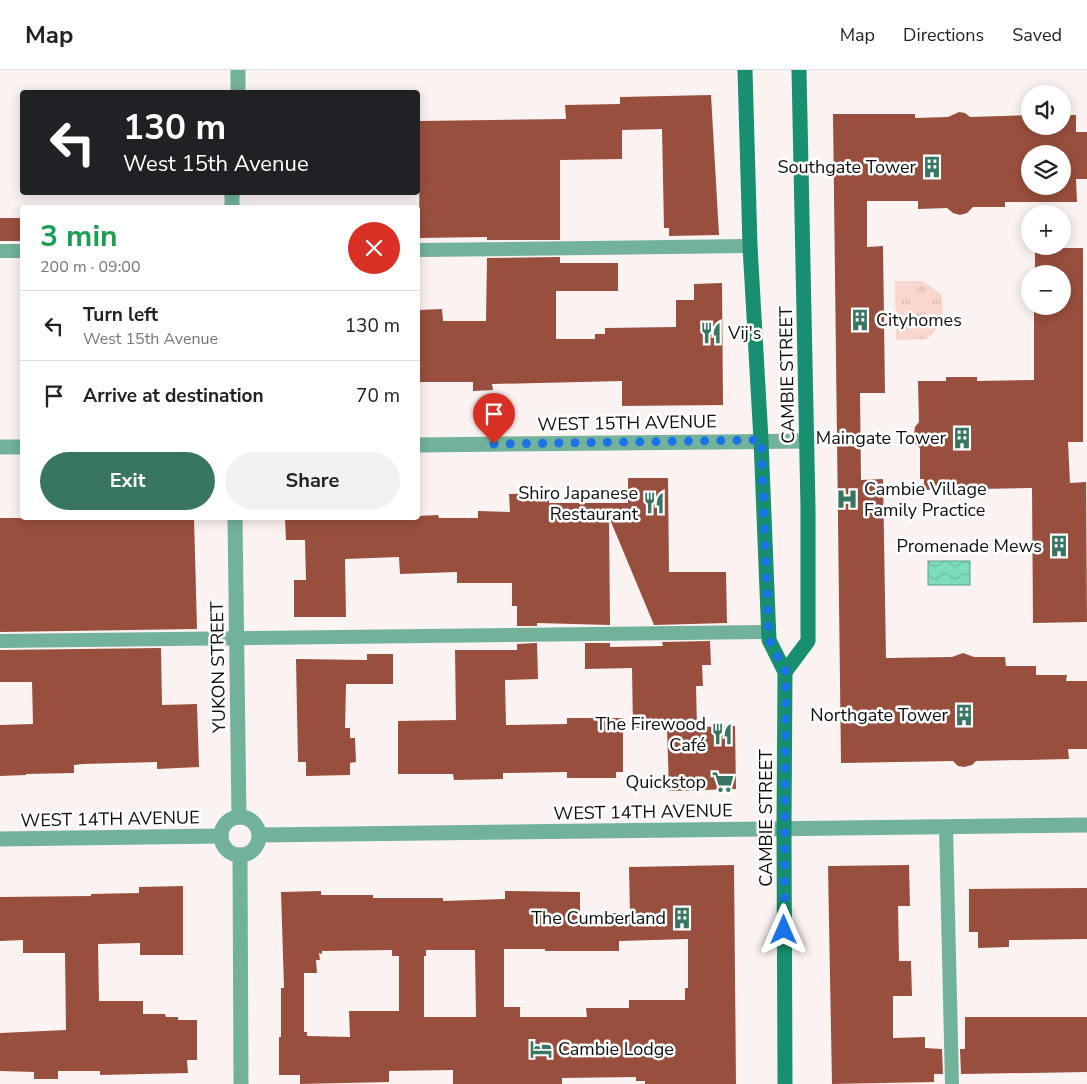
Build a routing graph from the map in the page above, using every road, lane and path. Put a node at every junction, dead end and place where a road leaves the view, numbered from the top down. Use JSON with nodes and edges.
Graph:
{"nodes":[{"id":1,"x":238,"y":70,"type":"edge"},
{"id":2,"x":744,"y":70,"type":"edge"},
{"id":3,"x":799,"y":70,"type":"edge"},
{"id":4,"x":238,"y":90,"type":"edge"},
{"id":5,"x":750,"y":246,"type":"junction"},
{"id":6,"x":420,"y":250,"type":"edge"},
{"id":7,"x":0,"y":251,"type":"edge"},
{"id":8,"x":20,"y":251,"type":"edge"},
{"id":9,"x":761,"y":440,"type":"junction"},
{"id":10,"x":807,"y":441,"type":"junction"},
{"id":11,"x":420,"y":445,"type":"edge"},
{"id":12,"x":0,"y":447,"type":"edge"},
{"id":13,"x":20,"y":447,"type":"edge"},
{"id":14,"x":235,"y":520,"type":"edge"},
{"id":15,"x":769,"y":632,"type":"junction"},
{"id":16,"x":237,"y":638,"type":"junction"},
{"id":17,"x":0,"y":642,"type":"edge"},
{"id":18,"x":786,"y":672,"type":"junction"},
{"id":19,"x":239,"y":816,"type":"junction"},
{"id":20,"x":1087,"y":825,"type":"edge"},
{"id":21,"x":946,"y":827,"type":"junction"},
{"id":22,"x":784,"y":829,"type":"junction"},
{"id":23,"x":260,"y":835,"type":"junction"},
{"id":24,"x":221,"y":836,"type":"junction"},
{"id":25,"x":0,"y":839,"type":"edge"},
{"id":26,"x":240,"y":855,"type":"junction"},
{"id":27,"x":242,"y":1084,"type":"edge"},
{"id":28,"x":785,"y":1084,"type":"edge"},
{"id":29,"x":952,"y":1084,"type":"edge"}],
"edges":[{"from":1,"to":4,"type":"street"},
{"from":2,"to":5,"type":"main road","name":"CAMBIE STREET"},
{"from":3,"to":10,"type":"main road","name":"CAMBIE STREET"},
{"from":5,"to":6,"type":"lane"},
{"from":5,"to":9,"type":"main road","name":"CAMBIE STREET"},
{"from":7,"to":8,"type":"lane"},
{"from":9,"to":10,"type":"street","name":"WEST 15TH AVENUE"},
{"from":9,"to":11,"type":"street","name":"WEST 15TH AVENUE"},
{"from":9,"to":15,"type":"main road","name":"CAMBIE STREET"},
{"from":10,"to":18,"type":"main road","name":"CAMBIE STREET"},
{"from":12,"to":13,"type":"street"},
{"from":14,"to":16,"type":"street","name":"YUKON STREET"},
{"from":15,"to":16,"type":"lane"},
{"from":15,"to":18,"type":"main road","name":"CAMBIE STREET"},
{"from":16,"to":17,"type":"lane"},
{"from":16,"to":19,"type":"street","name":"YUKON STREET"},
{"from":18,"to":22,"type":"main road","name":"CAMBIE STREET"},
{"from":19,"to":23,"type":"street"},
{"from":19,"to":24,"type":"street"},
{"from":20,"to":21,"type":"street","name":"WEST 14TH AVENUE"},
{"from":21,"to":22,"type":"street","name":"WEST 14TH AVENUE"},
{"from":21,"to":29,"type":"lane"},
{"from":22,"to":23,"type":"street","name":"WEST 14TH AVENUE"},
{"from":22,"to":28,"type":"main road","name":"CAMBIE STREET"},
{"from":23,"to":26,"type":"street"},
{"from":24,"to":25,"type":"street","name":"WEST 14TH AVENUE"},
{"from":24,"to":26,"type":"street"},
{"from":26,"to":27,"type":"street"}]}
